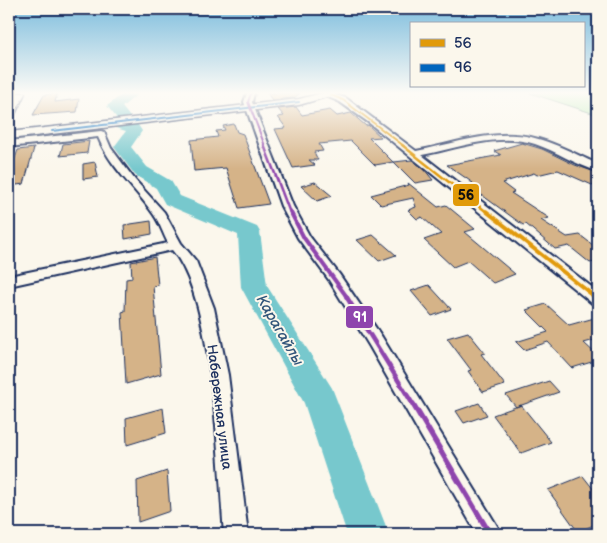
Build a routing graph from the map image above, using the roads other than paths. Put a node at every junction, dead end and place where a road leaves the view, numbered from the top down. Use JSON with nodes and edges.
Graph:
{"nodes":[{"id":1,"x":150,"y":118,"type":"edge"},
{"id":2,"x":257,"y":118,"type":"edge"},
{"id":3,"x":368,"y":118,"type":"edge"},
{"id":4,"x":135,"y":121,"type":"joint"},
{"id":5,"x":110,"y":124,"type":"joint"},
{"id":6,"x":9,"y":136,"type":"edge"},
{"id":7,"x":9,"y":144,"type":"edge"},
{"id":8,"x":414,"y":154,"type":"junction"},
{"id":9,"x":598,"y":168,"type":"edge"},
{"id":10,"x":175,"y":245,"type":"junction"},
{"id":11,"x":9,"y":281,"type":"edge"},
{"id":12,"x":598,"y":300,"type":"edge"},
{"id":13,"x":236,"y":534,"type":"edge"},
{"id":14,"x":490,"y":534,"type":"edge"}],
"edges":[{"from":1,"to":4,"type":"main road"},
{"from":2,"to":14,"type":"street"},
{"from":3,"to":8,"type":"street"},
{"from":4,"to":5,"type":"main road"},
{"from":5,"to":6,"type":"main road"},
{"from":7,"to":10,"type":"street","name":"Набережная улица"},
{"from":8,"to":9,"type":"street"},
{"from":8,"to":12,"type":"street"},
{"from":10,"to":11,"type":"street"},
{"from":10,"to":13,"type":"street","name":"Набережная улица"}]}
